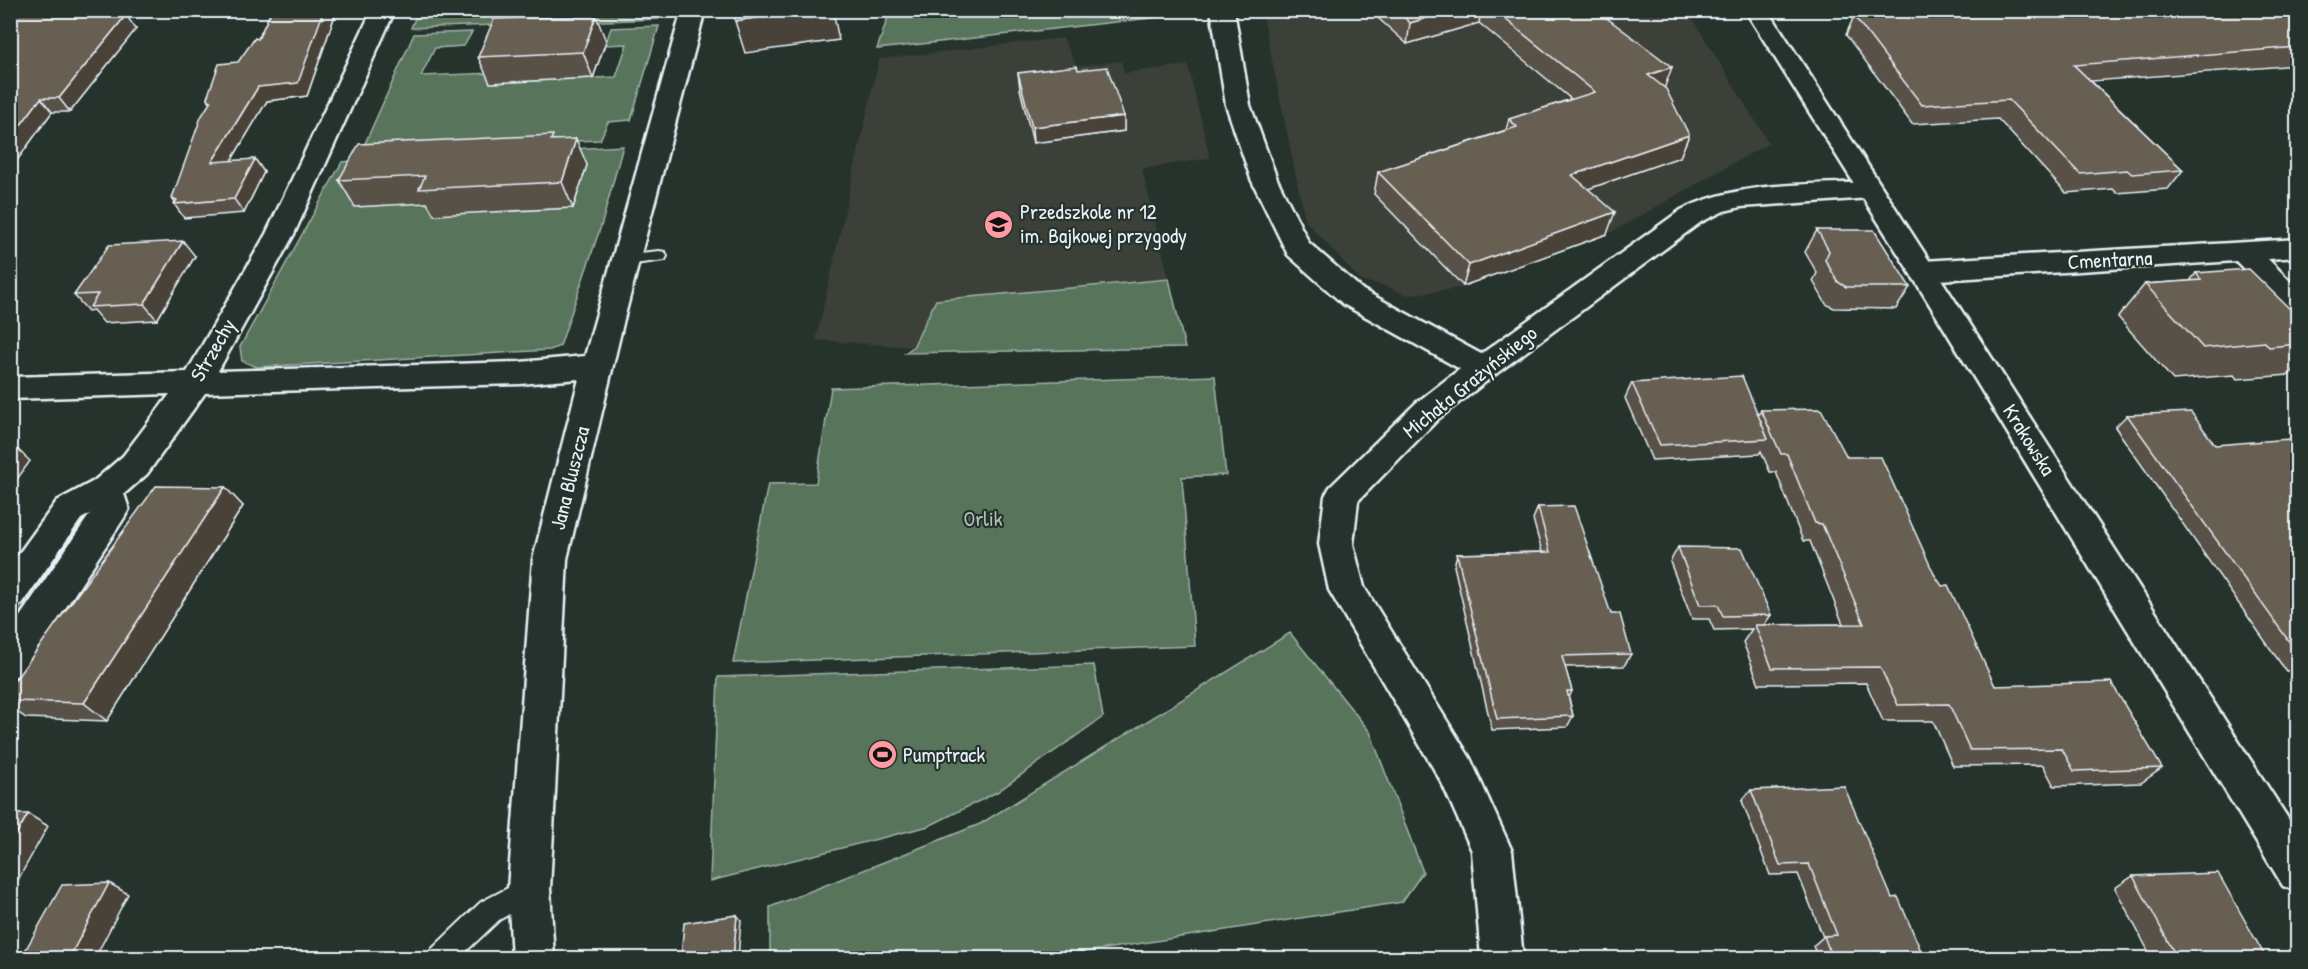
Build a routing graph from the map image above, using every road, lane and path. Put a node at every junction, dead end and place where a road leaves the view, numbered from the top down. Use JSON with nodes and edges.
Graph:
{"nodes":[{"id":1,"x":384,"y":10,"type":"edge"},
{"id":2,"x":694,"y":10,"type":"edge"},
{"id":3,"x":1222,"y":10,"type":"edge"},
{"id":4,"x":1756,"y":10,"type":"edge"},
{"id":5,"x":1870,"y":190,"type":"junction"},
{"id":6,"x":2287,"y":249,"type":"edge"},
{"id":7,"x":2244,"y":252,"type":"junction"},
{"id":8,"x":659,"y":256,"type":"dead end"},
{"id":9,"x":626,"y":259,"type":"junction"},
{"id":10,"x":1923,"y":271,"type":"junction"},
{"id":11,"x":2298,"y":272,"type":"edge"},
{"id":12,"x":2298,"y":307,"type":"edge"},
{"id":13,"x":598,"y":366,"type":"junction"},
{"id":14,"x":1482,"y":368,"type":"junction"},
{"id":15,"x":195,"y":384,"type":"junction"},
{"id":16,"x":10,"y":388,"type":"edge"},
{"id":17,"x":106,"y":490,"type":"junction"},
{"id":18,"x":10,"y":594,"type":"edge"},
{"id":19,"x":10,"y":662,"type":"edge"},
{"id":20,"x":2298,"y":872,"type":"edge"},
{"id":21,"x":529,"y":889,"type":"junction"},
{"id":22,"x":441,"y":958,"type":"edge"},
{"id":23,"x":533,"y":958,"type":"edge"},
{"id":24,"x":1502,"y":958,"type":"edge"}],
"edges":[{"from":1,"to":15,"type":"street","name":"Strzechy"},
{"from":2,"to":9,"type":"street","name":"Jana Bluszcza"},
{"from":3,"to":14,"type":"street"},
{"from":4,"to":5,"type":"street","name":"Krakowska"},
{"from":5,"to":10,"type":"street","name":"Krakowska"},
{"from":5,"to":14,"type":"street","name":"Michała Grażyńskiego"},
{"from":6,"to":7,"type":"street","name":"Cmentarna"},
{"from":6,"to":11,"type":"street"},
{"from":7,"to":10,"type":"street","name":"Cmentarna"},
{"from":7,"to":12,"type":"street"},
{"from":8,"to":9,"type":"lane"},
{"from":9,"to":13,"type":"street","name":"Jana Bluszcza"},
{"from":10,"to":20,"type":"street","name":"Krakowska"},
{"from":13,"to":15,"type":"street"},
{"from":13,"to":21,"type":"street","name":"Jana Bluszcza"},
{"from":14,"to":24,"type":"street","name":"Michała Grażyńskiego"},
{"from":15,"to":16,"type":"street"},
{"from":15,"to":17,"type":"street","name":"Strzechy"},
{"from":17,"to":18,"type":"street","name":"Strzechy"},
{"from":17,"to":19,"type":"street"},
{"from":21,"to":22,"type":"lane"},
{"from":21,"to":23,"type":"street","name":"Jana Bluszcza"}]}
